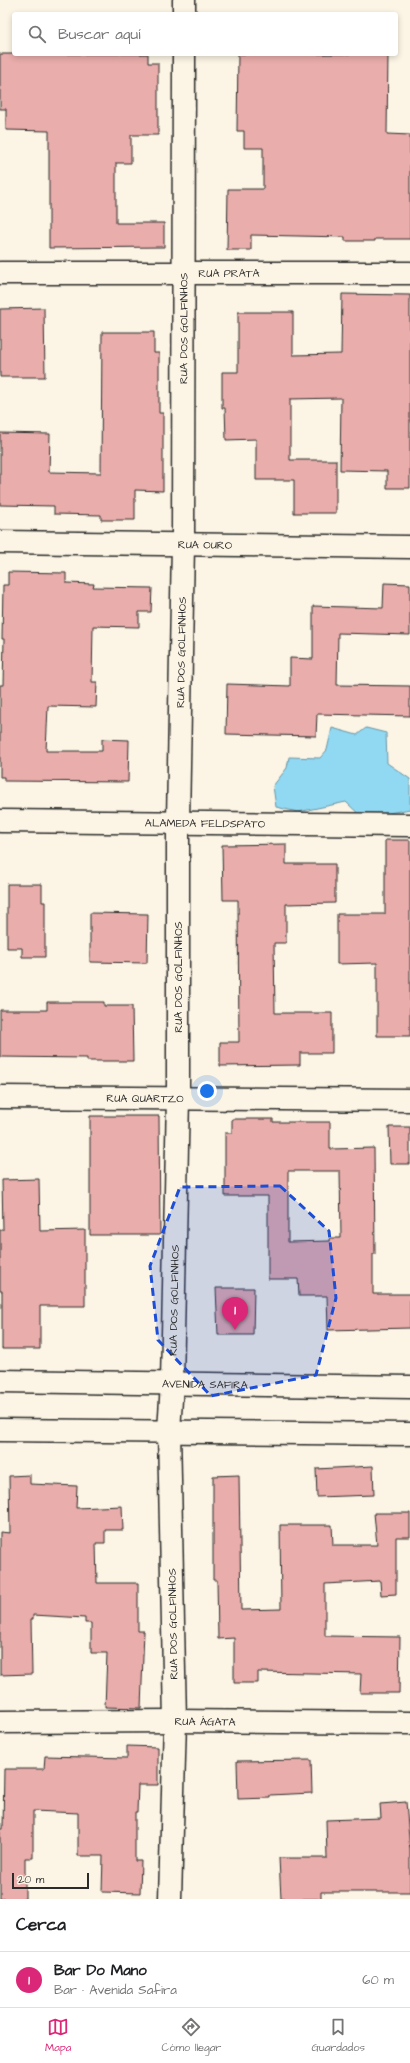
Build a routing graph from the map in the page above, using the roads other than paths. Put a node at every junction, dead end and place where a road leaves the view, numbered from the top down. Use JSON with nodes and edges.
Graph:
{"nodes":[{"id":1,"x":184,"y":0,"type":"edge"},
{"id":2,"x":184,"y":12,"type":"edge"},
{"id":3,"x":184,"y":56,"type":"edge"},
{"id":4,"x":0,"y":273,"type":"edge"},
{"id":5,"x":183,"y":273,"type":"junction"},
{"id":6,"x":410,"y":273,"type":"edge"},
{"id":7,"x":0,"y":542,"type":"edge"},
{"id":8,"x":183,"y":544,"type":"junction"},
{"id":9,"x":410,"y":547,"type":"edge"},
{"id":10,"x":0,"y":821,"type":"edge"},
{"id":11,"x":178,"y":822,"type":"junction"},
{"id":12,"x":410,"y":825,"type":"edge"},
{"id":13,"x":0,"y":1097,"type":"edge"},
{"id":14,"x":178,"y":1097,"type":"junction"},
{"id":15,"x":410,"y":1100,"type":"edge"},
{"id":16,"x":0,"y":1381,"type":"edge"},
{"id":17,"x":172,"y":1382,"type":"junction"},
{"id":18,"x":410,"y":1387,"type":"edge"},
{"id":19,"x":0,"y":1430,"type":"edge"},
{"id":20,"x":169,"y":1431,"type":"junction"},
{"id":21,"x":410,"y":1434,"type":"edge"},
{"id":22,"x":175,"y":1721,"type":"junction"},
{"id":23,"x":0,"y":1722,"type":"edge"},
{"id":24,"x":410,"y":1723,"type":"edge"},
{"id":25,"x":170,"y":1899,"type":"edge"}],
"edges":[{"from":1,"to":2,"type":"street"},
{"from":3,"to":5,"type":"street","name":"RUA DOS GOLFINHOS"},
{"from":4,"to":5,"type":"street","name":"RUA PRATA"},
{"from":5,"to":6,"type":"street","name":"RUA PRATA"},
{"from":5,"to":8,"type":"street","name":"RUA DOS GOLFINHOS"},
{"from":7,"to":8,"type":"street","name":"RUA OURO"},
{"from":8,"to":9,"type":"street","name":"RUA OURO"},
{"from":8,"to":11,"type":"street","name":"RUA DOS GOLFINHOS"},
{"from":10,"to":11,"type":"street","name":"ALAMEDA FELDSPATO"},
{"from":11,"to":12,"type":"street","name":"ALAMEDA FELDSPATO"},
{"from":11,"to":14,"type":"street","name":"RUA DOS GOLFINHOS"},
{"from":13,"to":14,"type":"street","name":"RUA QUARTZO"},
{"from":14,"to":15,"type":"street","name":"RUA QUARTZO"},
{"from":14,"to":17,"type":"street","name":"RUA DOS GOLFINHOS"},
{"from":16,"to":17,"type":"street","name":"AVENIDA SAFIRA"},
{"from":17,"to":18,"type":"street","name":"AVENIDA SAFIRA"},
{"from":17,"to":20,"type":"street","name":"RUA DOS GOLFINHOS"},
{"from":19,"to":20,"type":"street"},
{"from":20,"to":21,"type":"street"},
{"from":20,"to":22,"type":"street","name":"RUA DOS GOLFINHOS"},
{"from":22,"to":23,"type":"street","name":"RUA ÁGATA"},
{"from":22,"to":24,"type":"street","name":"RUA ÁGATA"},
{"from":22,"to":25,"type":"street","name":"RUA DOS GOLFINHOS"}]}
